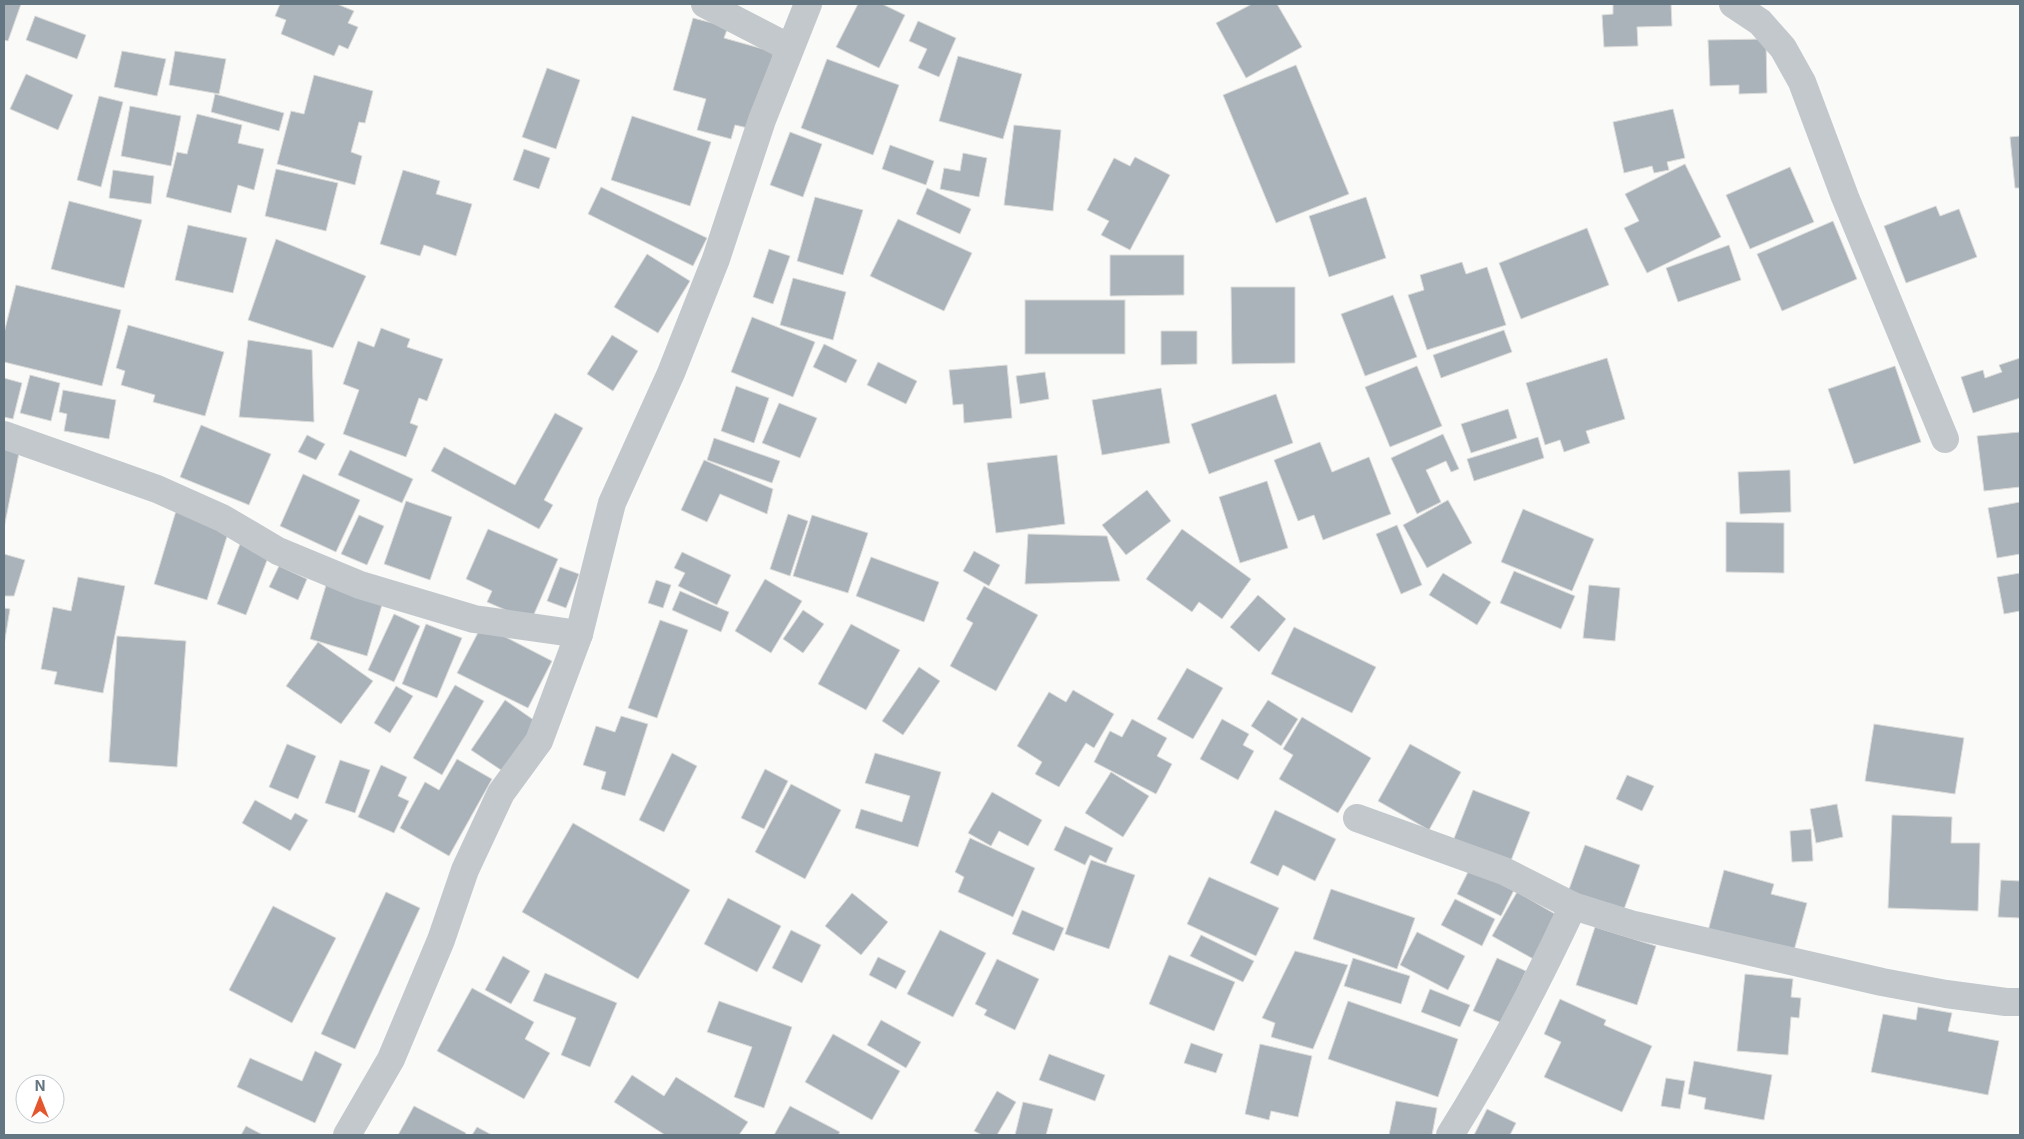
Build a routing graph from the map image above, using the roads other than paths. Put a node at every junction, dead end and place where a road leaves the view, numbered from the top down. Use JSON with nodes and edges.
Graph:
{"nodes":[{"id":1,"x":705,"y":4,"type":"edge"},
{"id":2,"x":808,"y":4,"type":"edge"},
{"id":3,"x":1734,"y":4,"type":"edge"},
{"id":4,"x":790,"y":48,"type":"junction"},
{"id":5,"x":4,"y":435,"type":"edge"},
{"id":6,"x":1945,"y":439,"type":"dead end"},
{"id":7,"x":579,"y":634,"type":"junction"},
{"id":8,"x":1356,"y":818,"type":"dead end"},
{"id":9,"x":1573,"y":906,"type":"junction"},
{"id":10,"x":2020,"y":1002,"type":"edge"},
{"id":11,"x":347,"y":1135,"type":"edge"},
{"id":12,"x":1450,"y":1135,"type":"edge"}],
"edges":[{"from":1,"to":4,"type":"street"},
{"from":2,"to":4,"type":"street"},
{"from":3,"to":6,"type":"street"},
{"from":4,"to":7,"type":"street"},
{"from":5,"to":7,"type":"street"},
{"from":7,"to":11,"type":"street"},
{"from":8,"to":9,"type":"street"},
{"from":9,"to":10,"type":"street"},
{"from":9,"to":12,"type":"street"}]}
